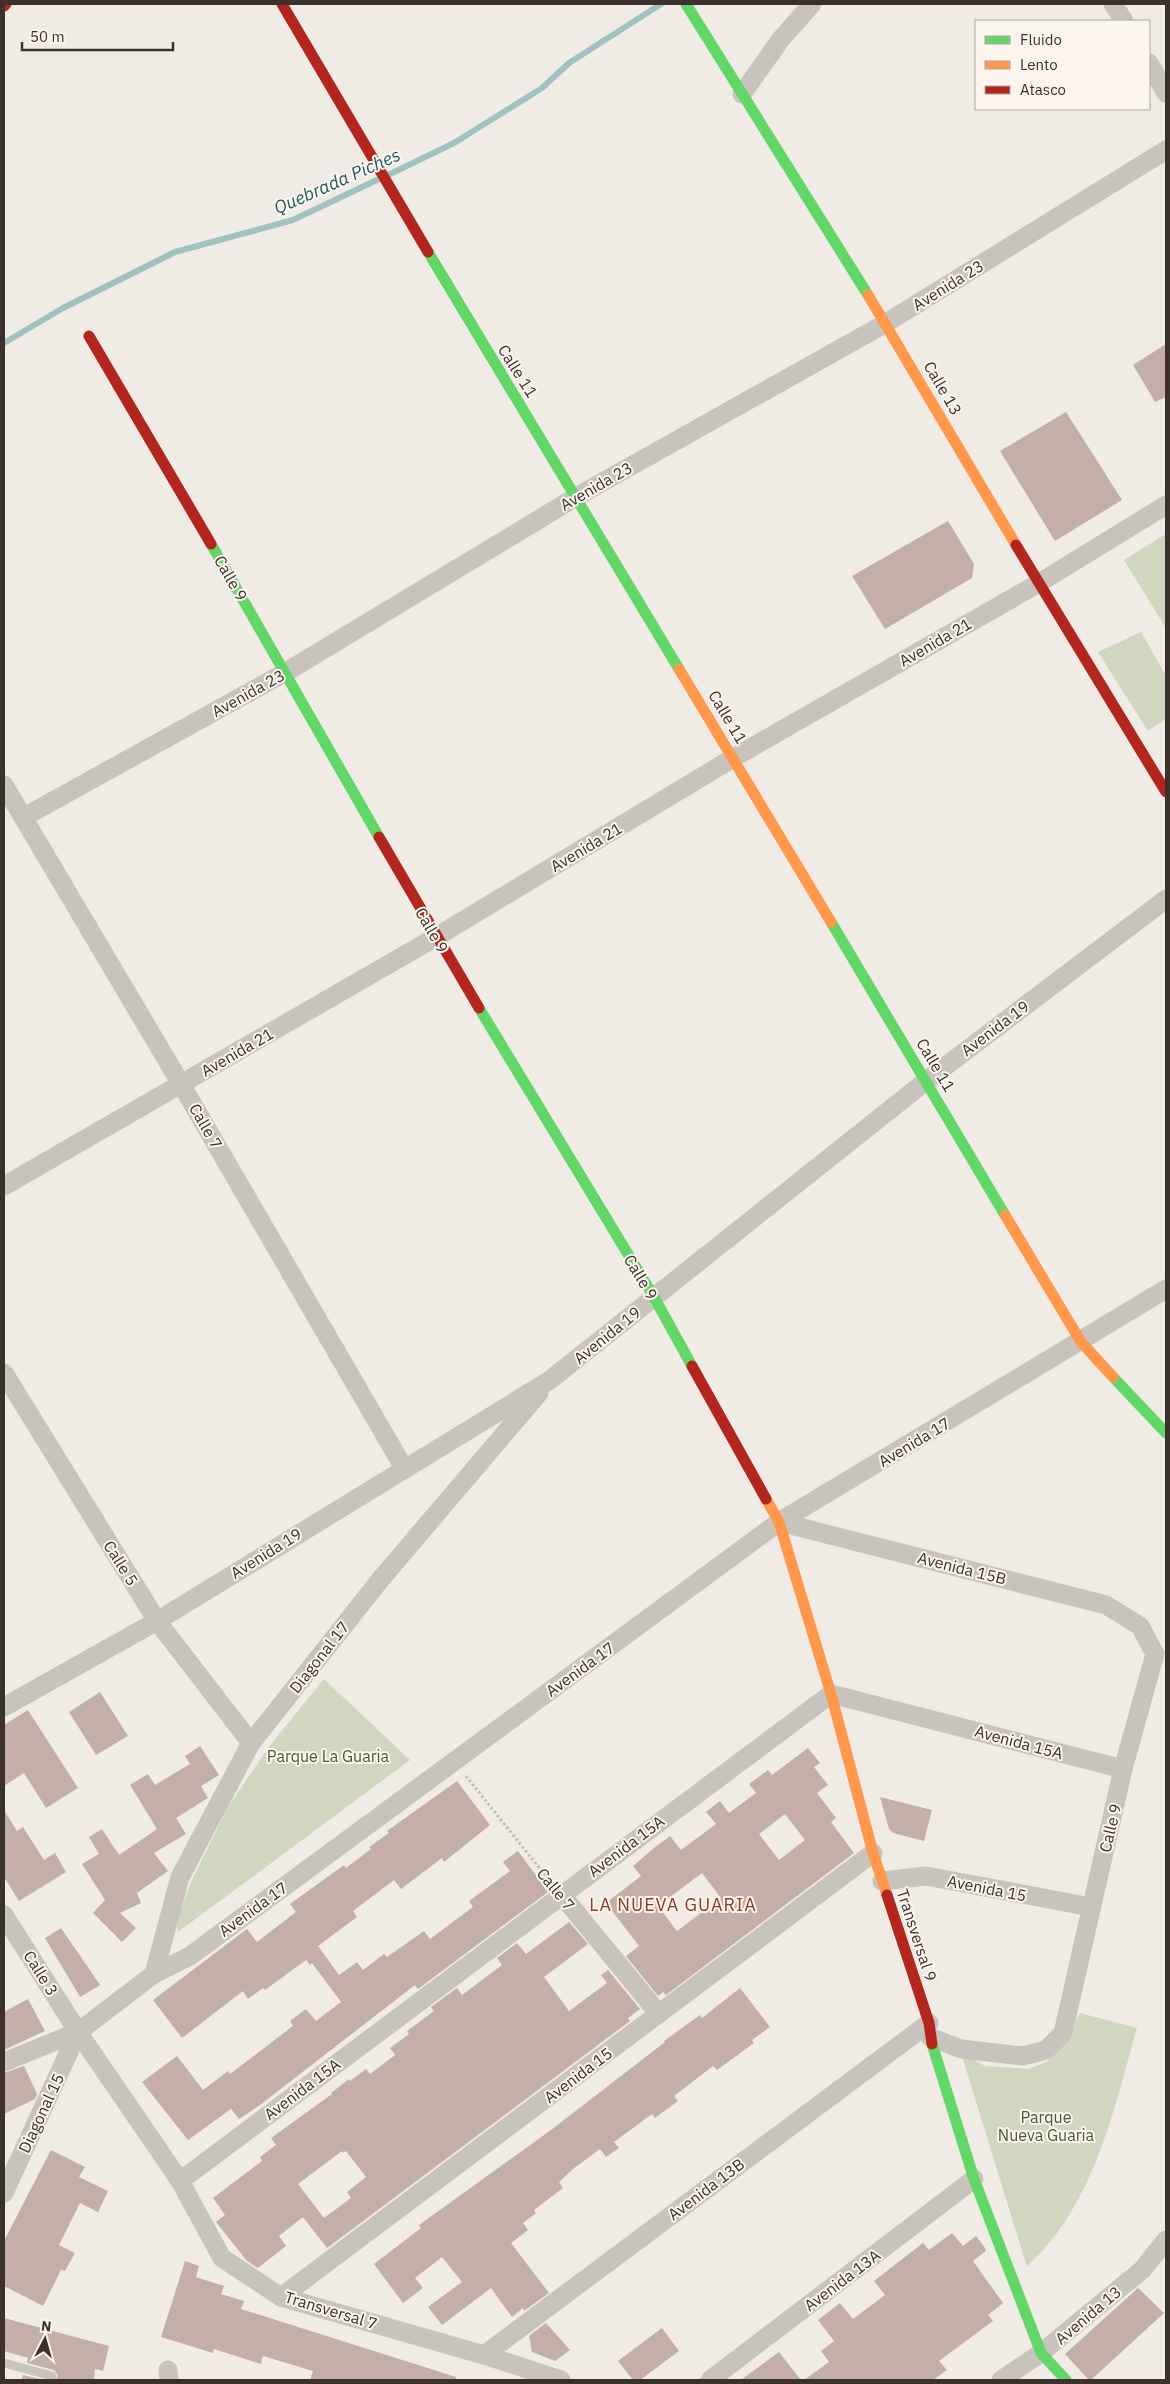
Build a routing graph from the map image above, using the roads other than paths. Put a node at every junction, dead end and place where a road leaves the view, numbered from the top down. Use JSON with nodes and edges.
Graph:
{"nodes":[{"id":1,"x":282,"y":4,"type":"edge"},
{"id":2,"x":686,"y":4,"type":"edge"},
{"id":3,"x":812,"y":4,"type":"edge"},
{"id":4,"x":1113,"y":4,"type":"edge"},
{"id":5,"x":1123,"y":20,"type":"edge"},
{"id":6,"x":1150,"y":66,"type":"edge"},
{"id":7,"x":1166,"y":93,"type":"edge"},
{"id":8,"x":742,"y":94,"type":"junction"},
{"id":9,"x":1166,"y":150,"type":"edge"},
{"id":10,"x":886,"y":323,"type":"junction"},
{"id":11,"x":89,"y":336,"type":"dead end"},
{"id":12,"x":576,"y":497,"type":"junction"},
{"id":13,"x":1166,"y":505,"type":"edge"},
{"id":14,"x":1039,"y":583,"type":"junction"},
{"id":15,"x":286,"y":672,"type":"junction"},
{"id":16,"x":734,"y":758,"type":"junction"},
{"id":17,"x":4,"y":785,"type":"edge"},
{"id":18,"x":1166,"y":792,"type":"edge"},
{"id":19,"x":24,"y":817,"type":"junction"},
{"id":20,"x":1166,"y":899,"type":"edge"},
{"id":21,"x":436,"y":937,"type":"junction"},
{"id":22,"x":926,"y":1081,"type":"junction"},
{"id":23,"x":182,"y":1084,"type":"junction"},
{"id":24,"x":4,"y":1186,"type":"edge"},
{"id":25,"x":1166,"y":1289,"type":"edge"},
{"id":26,"x":654,"y":1297,"type":"junction"},
{"id":27,"x":1081,"y":1342,"type":"junction"},
{"id":28,"x":4,"y":1373,"type":"edge"},
{"id":29,"x":550,"y":1380,"type":"junction"},
{"id":30,"x":1166,"y":1433,"type":"edge"},
{"id":31,"x":404,"y":1468,"type":"junction"},
{"id":32,"x":779,"y":1522,"type":"junction"},
{"id":33,"x":157,"y":1622,"type":"junction"},
{"id":34,"x":1140,"y":1626,"type":"joint"},
{"id":35,"x":831,"y":1694,"type":"junction"},
{"id":36,"x":4,"y":1707,"type":"edge"},
{"id":37,"x":251,"y":1743,"type":"junction"},
{"id":38,"x":1123,"y":1769,"type":"junction"},
{"id":39,"x":873,"y":1853,"type":"junction"},
{"id":40,"x":882,"y":1881,"type":"junction"},
{"id":41,"x":561,"y":1894,"type":"junction"},
{"id":42,"x":1091,"y":1907,"type":"junction"},
{"id":43,"x":4,"y":1915,"type":"edge"},
{"id":44,"x":154,"y":1974,"type":"junction"},
{"id":45,"x":660,"y":2014,"type":"junction"},
{"id":46,"x":930,"y":2030,"type":"junction"},
{"id":47,"x":78,"y":2032,"type":"junction"},
{"id":48,"x":4,"y":2062,"type":"edge"},
{"id":49,"x":974,"y":2179,"type":"junction"},
{"id":50,"x":180,"y":2181,"type":"junction"},
{"id":51,"x":4,"y":2193,"type":"edge"},
{"id":52,"x":1166,"y":2240,"type":"edge"},
{"id":53,"x":281,"y":2297,"type":"junction"},
{"id":54,"x":1041,"y":2353,"type":"junction"},
{"id":55,"x":484,"y":2355,"type":"junction"},
{"id":56,"x":4,"y":2362,"type":"edge"},
{"id":57,"x":52,"y":2376,"type":"dead end"},
{"id":58,"x":561,"y":2380,"type":"edge"},
{"id":59,"x":710,"y":2380,"type":"edge"},
{"id":60,"x":1001,"y":2380,"type":"edge"},
{"id":61,"x":1066,"y":2380,"type":"edge"}],
"edges":[{"from":1,"to":12,"type":"street","name":"Calle 11"},
{"from":2,"to":8,"type":"street","name":"Calle 13"},
{"from":3,"to":8,"type":"street"},
{"from":4,"to":5,"type":"street"},
{"from":6,"to":7,"type":"street"},
{"from":8,"to":10,"type":"street","name":"Calle 13"},
{"from":9,"to":10,"type":"street","name":"Avenida 23"},
{"from":10,"to":12,"type":"street","name":"Avenida 23"},
{"from":10,"to":14,"type":"street","name":"Calle 13"},
{"from":11,"to":15,"type":"street","name":"Calle 9"},
{"from":12,"to":15,"type":"street","name":"Avenida 23"},
{"from":12,"to":16,"type":"street","name":"Calle 11"},
{"from":13,"to":14,"type":"street","name":"Avenida 21"},
{"from":14,"to":16,"type":"street","name":"Avenida 21"},
{"from":14,"to":18,"type":"street","name":"Calle 13"},
{"from":15,"to":19,"type":"street","name":"Avenida 23"},
{"from":15,"to":21,"type":"street","name":"Calle 9"},
{"from":16,"to":21,"type":"street","name":"Avenida 21"},
{"from":16,"to":22,"type":"street","name":"Calle 11"},
{"from":17,"to":19,"type":"street","name":"Calle 7"},
{"from":19,"to":23,"type":"street","name":"Calle 7"},
{"from":20,"to":22,"type":"street","name":"Avenida 19"},
{"from":21,"to":23,"type":"street","name":"Avenida 21"},
{"from":21,"to":26,"type":"street","name":"Calle 9"},
{"from":22,"to":26,"type":"street","name":"Avenida 19"},
{"from":22,"to":27,"type":"street","name":"Calle 11"},
{"from":23,"to":24,"type":"street","name":"Avenida 21"},
{"from":23,"to":31,"type":"street","name":"Calle 7"},
{"from":25,"to":27,"type":"street","name":"Avenida 17"},
{"from":26,"to":29,"type":"street","name":"Avenida 19"},
{"from":26,"to":32,"type":"street","name":"Calle 9"},
{"from":27,"to":30,"type":"street","name":"Calle 11"},
{"from":27,"to":32,"type":"street","name":"Avenida 17"},
{"from":28,"to":33,"type":"street","name":"Calle 5"},
{"from":29,"to":31,"type":"street","name":"Avenida 19"},
{"from":29,"to":37,"type":"street","name":"Diagonal 17"},
{"from":31,"to":33,"type":"street","name":"Avenida 19"},
{"from":32,"to":34,"type":"street","name":"Avenida 15B"},
{"from":32,"to":35,"type":"street","name":"Transversal 9"},
{"from":32,"to":44,"type":"street","name":"Avenida 17"},
{"from":33,"to":36,"type":"street","name":"Avenida 19"},
{"from":33,"to":37,"type":"street","name":"Calle 5"},
{"from":34,"to":38,"type":"street","name":"Calle 9"},
{"from":35,"to":38,"type":"street","name":"Avenida 15A"},
{"from":35,"to":39,"type":"street","name":"Transversal 9"},
{"from":35,"to":41,"type":"street","name":"Avenida 15A"},
{"from":37,"to":44,"type":"street","name":"Diagonal 17"},
{"from":38,"to":42,"type":"street","name":"Calle 9"},
{"from":39,"to":40,"type":"street","name":"Transversal 9"},
{"from":39,"to":45,"type":"street","name":"Avenida 15"},
{"from":40,"to":42,"type":"street","name":"Avenida 15"},
{"from":40,"to":46,"type":"street","name":"Transversal 9"},
{"from":41,"to":45,"type":"street","name":"Calle 7"},
{"from":41,"to":50,"type":"street","name":"Avenida 15A"},
{"from":42,"to":46,"type":"street","name":"Calle 9"},
{"from":43,"to":47,"type":"street","name":"Calle 3"},
{"from":44,"to":47,"type":"street","name":"Avenida 17"},
{"from":45,"to":53,"type":"street","name":"Avenida 15"},
{"from":46,"to":49,"type":"street","name":"Transversal 9"},
{"from":46,"to":55,"type":"street","name":"Avenida 13B"},
{"from":47,"to":48,"type":"street","name":"Avenida 17"},
{"from":47,"to":50,"type":"street","name":"Transversal 7"},
{"from":47,"to":51,"type":"street","name":"Diagonal 15"},
{"from":49,"to":54,"type":"street","name":"Transversal 9"},
{"from":49,"to":59,"type":"street","name":"Avenida 13A"},
{"from":50,"to":53,"type":"street","name":"Transversal 7"},
{"from":52,"to":54,"type":"street","name":"Avenida 13"},
{"from":53,"to":55,"type":"street","name":"Transversal 7"},
{"from":54,"to":60,"type":"street","name":"Avenida 13"},
{"from":54,"to":61,"type":"street"},
{"from":55,"to":58,"type":"street","name":"Transversal 7"},
{"from":56,"to":57,"type":"lane"}]}
